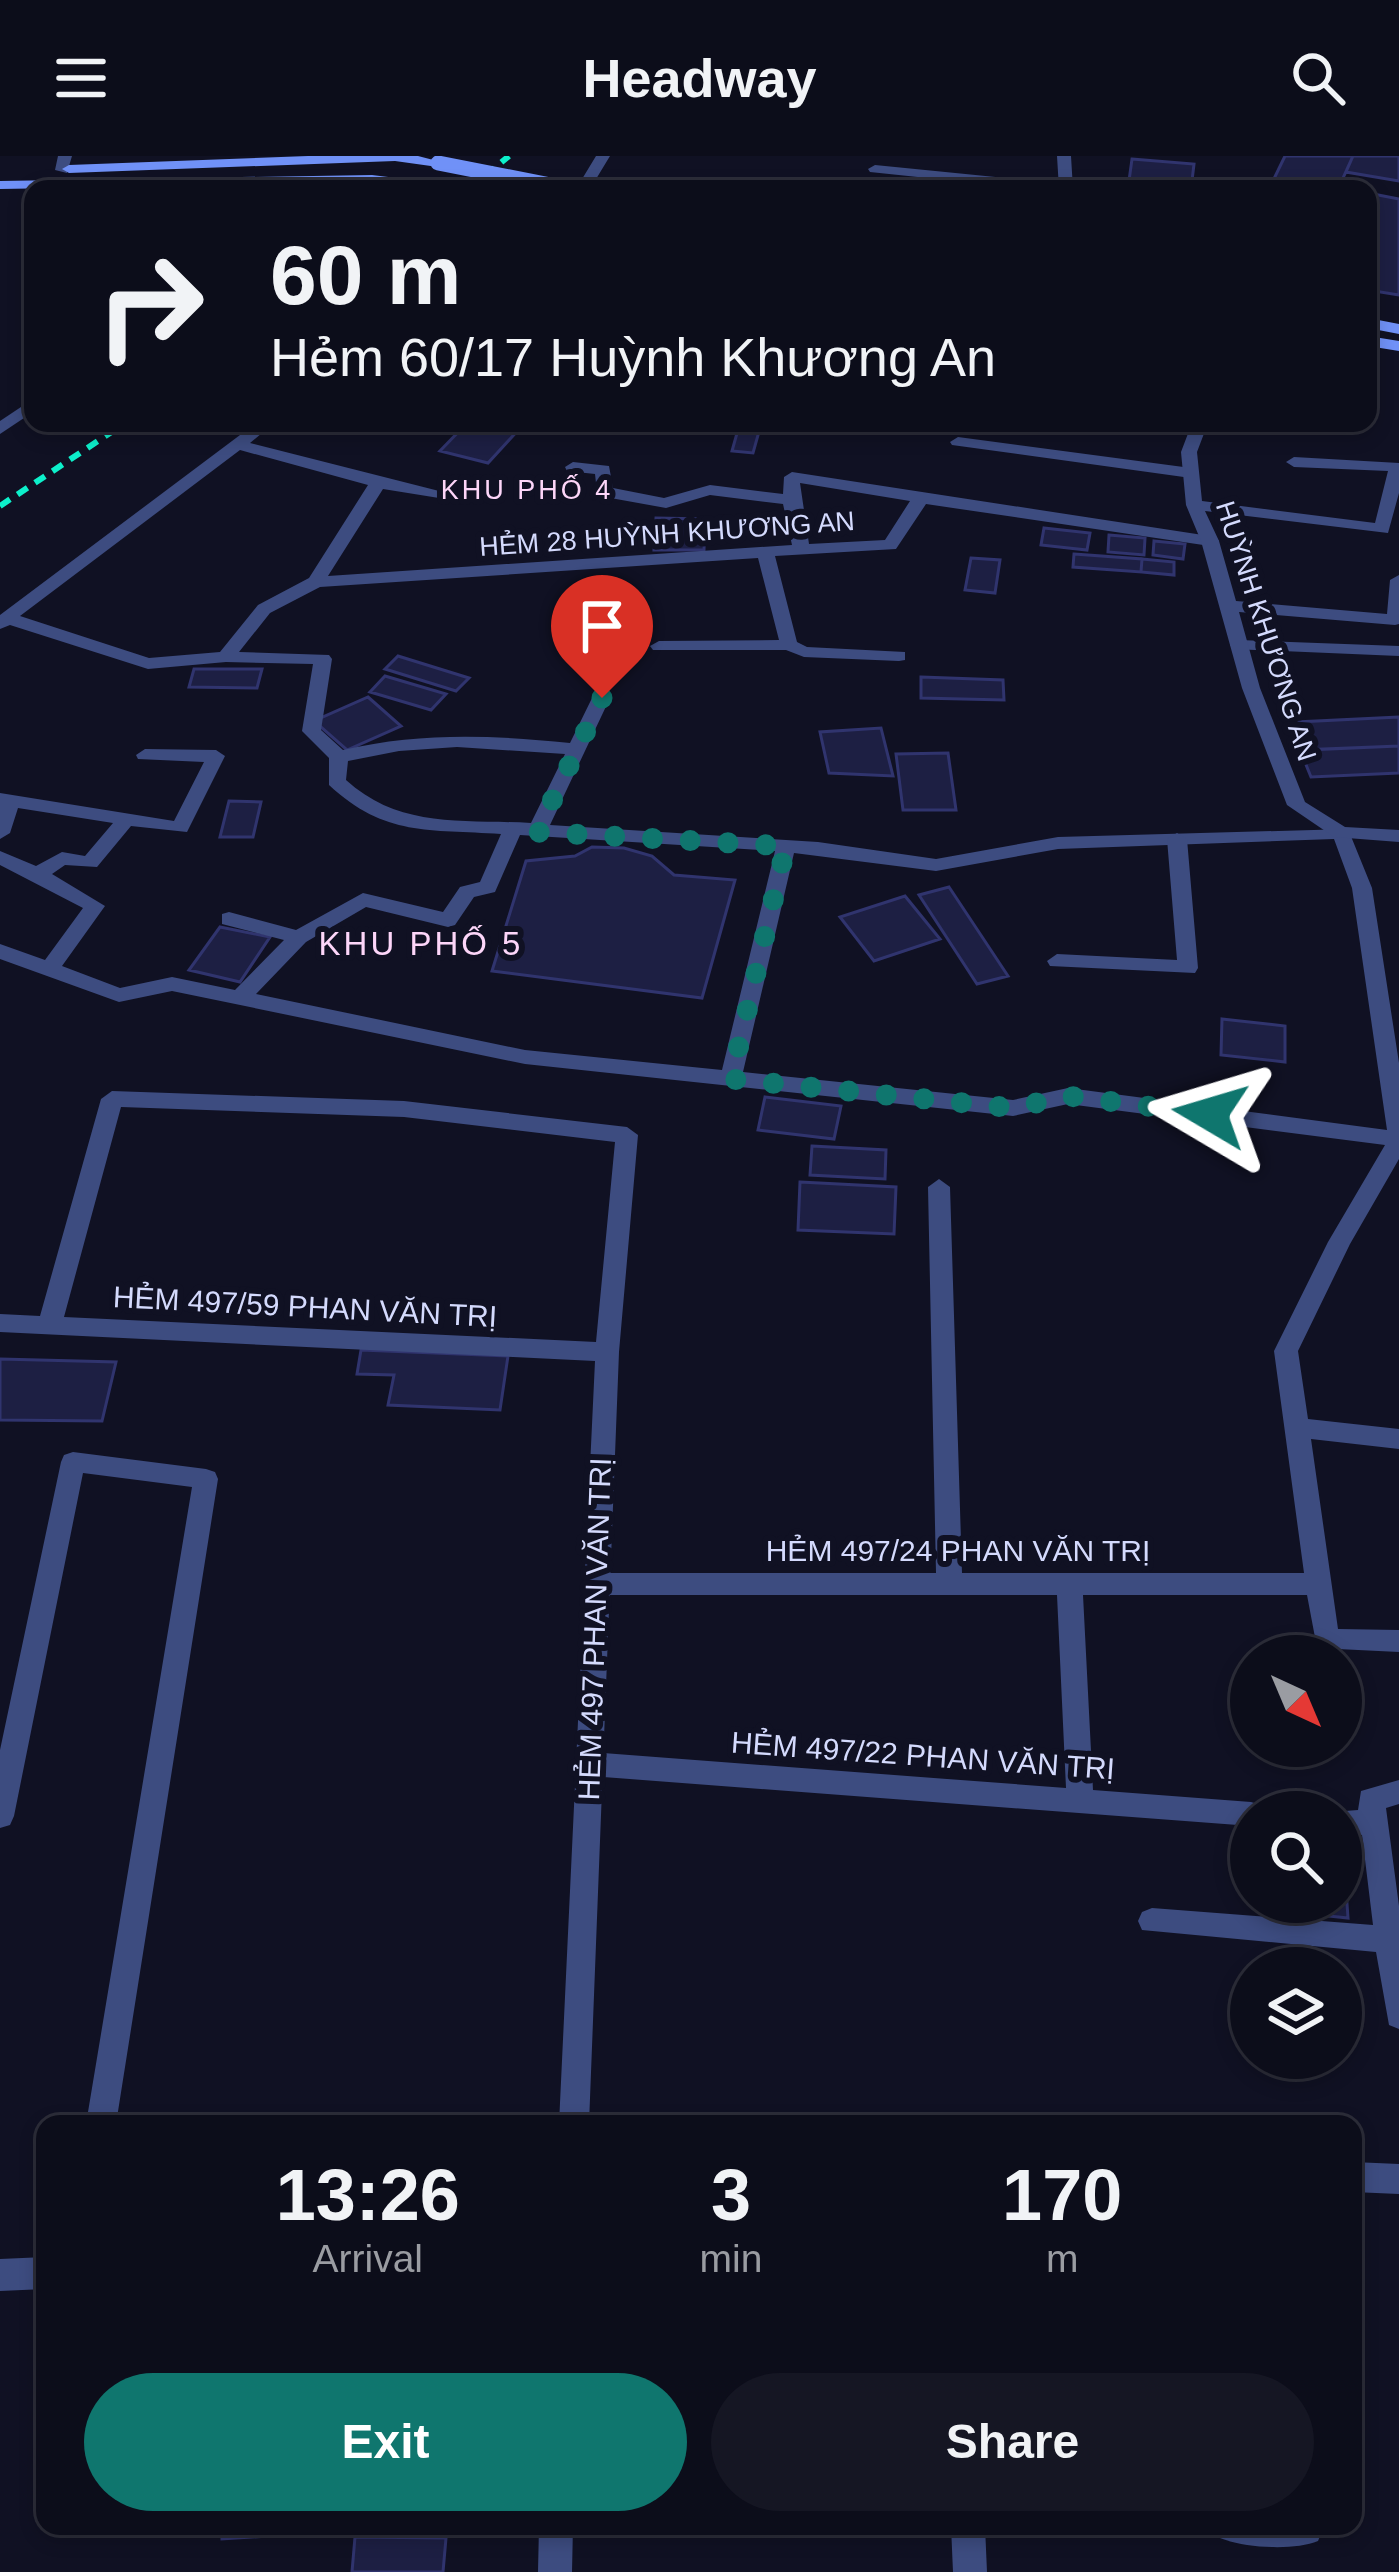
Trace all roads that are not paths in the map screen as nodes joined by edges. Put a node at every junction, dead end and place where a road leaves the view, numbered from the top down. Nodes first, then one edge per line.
1 (351, 157) edge
2 (193, 160) edge
3 (63, 163) edge
4 (0, 169) edge
5 (875, 169) dead end
6 (525, 180) edge
7 (980, 180) edge
8 (24, 411) edge
9 (0, 429) edge
10 (254, 432) edge
11 (1197, 432) edge
12 (958, 442) dead end
13 (236, 445) junction
14 (1294, 462) dead end
15 (573, 467) dead end
16 (1191, 473) junction
17 (378, 482) junction
18 (439, 493) dead end
19 (921, 497) junction
20 (791, 500) junction
21 (1194, 505) junction
22 (1210, 541) junction
23 (801, 549) junction
24 (765, 550) junction
25 (1399, 580) edge
26 (316, 582) junction
27 (1228, 606) junction
28 (5, 622) edge
29 (789, 645) junction
30 (1239, 645) junction
31 (659, 646) dead end
32 (1399, 651) edge
33 (899, 656) dead end
34 (226, 657) junction
35 (602, 698) dead end
36 (577, 749) junction
37 (145, 755) dead end
38 (339, 757) junction
39 (5, 800) edge
40 (126, 820) junction
41 (512, 830) junction
42 (537, 832) junction
43 (0, 833) edge
44 (1341, 833) junction
45 (1399, 836) edge
46 (1178, 839) junction
47 (786, 846) junction
48 (0, 857) edge
49 (37, 875) junction
50 (229, 919) dead end
51 (299, 937) junction
52 (0, 951) edge
53 (1057, 961) dead end
54 (50, 969) junction
55 (241, 997) junction
56 (731, 1079) junction
57 (1399, 1138) edge
58 (939, 1187) dead end
59 (0, 1323) edge
60 (50, 1324) junction
61 (607, 1352) junction
62 (1296, 1428) junction
63 (1399, 1439) edge
64 (597, 1584) junction
65 (949, 1584) junction
66 (1318, 1584) junction
67 (1070, 1585) junction
68 (1399, 1641) edge
69 (590, 1764) junction
70 (1399, 1792) edge
71 (1080, 1802) junction
72 (1230, 1813) edge
73 (0, 1816) edge
74 (1362, 1823) edge
75 (1374, 1824) junction
76 (1152, 1921) dead end
77 (1389, 1940) junction
78 (1399, 2015) edge
79 (102, 2115) edge
80 (574, 2115) edge
81 (1362, 2177) edge
82 (1399, 2179) edge
83 (36, 2273) edge
84 (0, 2275) edge
85 (556, 2535) edge
86 (968, 2535) edge
87 (554, 2572) edge
88 (970, 2572) edge

1 - 2 main road
1 - 6 main road, bridge
2 - 3 main road
3 - 4 main road
5 - 7 street
8 - 9 street
10 - 13 street
11 - 16 street, HUỲNH KHƯƠNG AN
12 - 16 street
13 - 17 street
13 - 28 street
14 - 21 street
15 - 20 street
16 - 21 street, HUỲNH KHƯƠNG AN
17 - 18 street
17 - 26 street
19 - 20 street
19 - 22 street
19 - 23 street, HẺM 28 HUỲNH KHƯƠNG AN
20 - 23 street
21 - 22 street, HUỲNH KHƯƠNG AN
22 - 27 street, HUỲNH KHƯƠNG AN
23 - 24 street, HẺM 28 HUỲNH KHƯƠNG AN
24 - 26 street, HẺM 28 HUỲNH KHƯƠNG AN
24 - 29 street
25 - 27 street
26 - 34 street
27 - 30 street, HUỲNH KHƯƠNG AN
28 - 34 street
29 - 31 street
29 - 33 street
30 - 32 street
30 - 44 street, HUỲNH KHƯƠNG AN
34 - 38 street
35 - 36 street
36 - 38 street
36 - 42 street
37 - 40 street
38 - 41 street
39 - 40 street
39 - 43 street
40 - 49 street
41 - 42 street
41 - 51 street
42 - 47 street
44 - 45 street
44 - 46 street
44 - 57 street
46 - 47 street
46 - 53 street
47 - 56 street
48 - 49 street
49 - 54 street
50 - 51 street
51 - 55 street
52 - 54 street
54 - 55 street
55 - 56 street
56 - 57 street
57 - 62 street
58 - 65 street
59 - 60 street, HẺM 497/59 PHAN VĂN TRỊ
60 - 61 street, HẺM 497/59 PHAN VĂN TRỊ
60 - 61 street, HẺM 497 PHAN VĂN TRỊ
61 - 64 street, HẺM 497 PHAN VĂN TRỊ
62 - 63 street
62 - 66 street
64 - 65 street, HẺM 497/24 PHAN VĂN TRỊ
64 - 69 street, HẺM 497 PHAN VĂN TRỊ
65 - 67 street, HẺM 497/24 PHAN VĂN TRỊ
66 - 67 street, HẺM 497/24 PHAN VĂN TRỊ
66 - 68 street
67 - 71 street
69 - 71 street, HẺM 497/22 PHAN VĂN TRỊ
69 - 80 street, HẺM 497 PHAN VĂN TRỊ
70 - 75 street
71 - 72 street, HẺM 497/22 PHAN VĂN TRỊ
73 - 79 street
74 - 75 street
75 - 77 street
76 - 77 street
77 - 78 street
81 - 82 street
83 - 84 street
85 - 87 street
86 - 88 street

